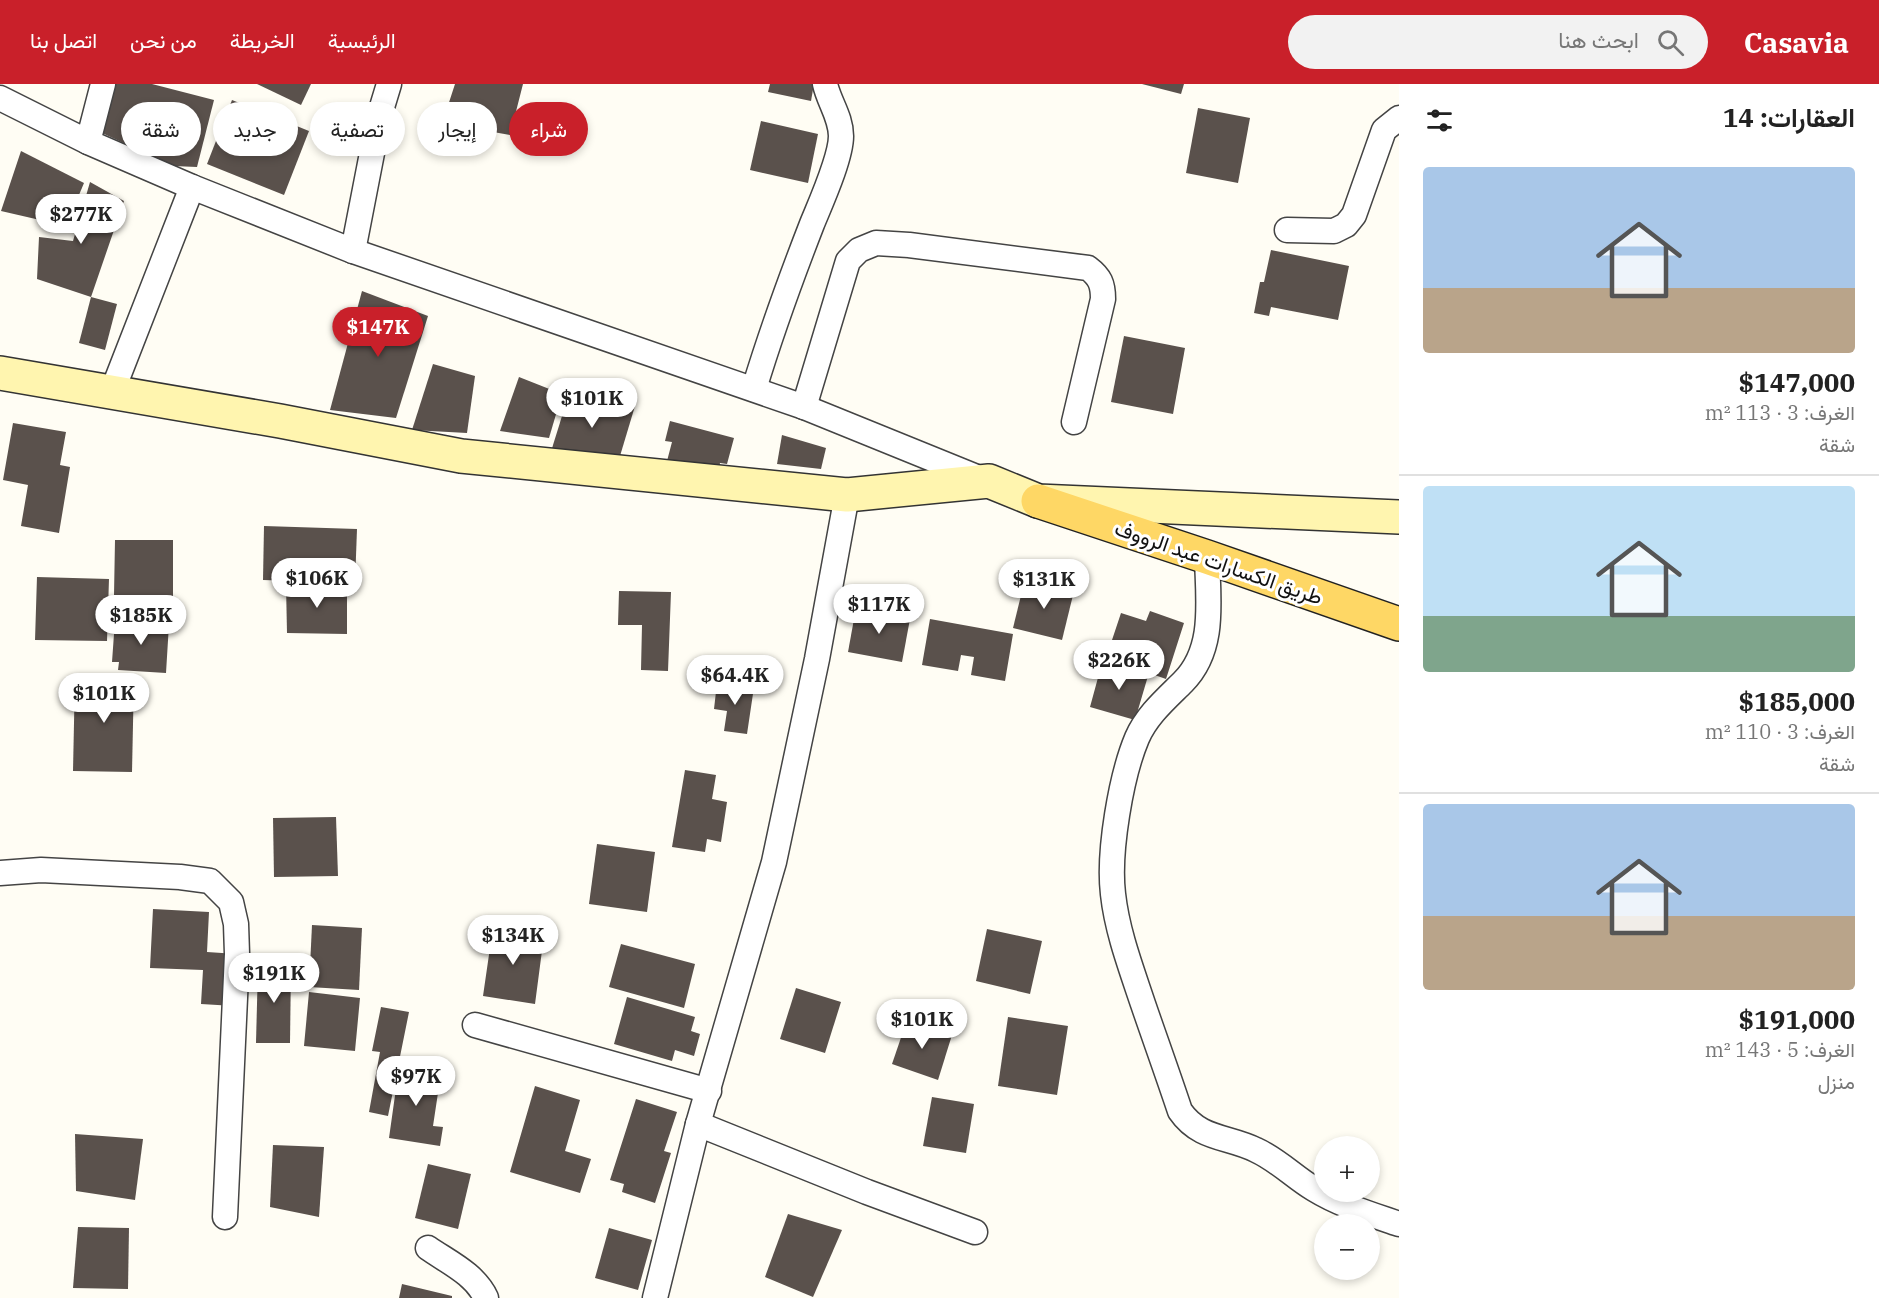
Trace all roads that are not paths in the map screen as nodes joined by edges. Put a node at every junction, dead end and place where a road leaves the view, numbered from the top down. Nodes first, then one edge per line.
1 (103, 84) edge
2 (389, 84) edge
3 (825, 84) edge
4 (0, 98) edge
5 (1399, 118) edge
6 (88, 142) junction
7 (192, 187) junction
8 (1287, 230) dead end
9 (353, 251) junction
10 (0, 373) edge
11 (754, 389) junction
12 (112, 392) junction
13 (804, 407) junction
14 (1074, 422) dead end
15 (989, 482) junction
16 (847, 495) junction
17 (1038, 501) junction
18 (1399, 517) edge
19 (1208, 557) junction
20 (1399, 624) edge
21 (0, 873) edge
22 (475, 1025) dead end
23 (709, 1091) junction
24 (698, 1124) junction
25 (225, 1217) dead end
26 (1399, 1224) edge
27 (975, 1232) dead end
28 (428, 1248) dead end
29 (486, 1298) edge
30 (655, 1298) edge

1 - 6 street
2 - 9 street
3 - 11 street
4 - 6 street
5 - 8 street
6 - 7 street
7 - 9 street
7 - 12 street
9 - 11 street
10 - 12 main road
11 - 13 street
12 - 16 main road
13 - 14 street
13 - 15 street
15 - 16 main road
15 - 17 main road
16 - 23 street
17 - 18 main road
17 - 19 main road, طريق الكسارات عبد الرووف
19 - 20 main road, طريق الكسارات عبد الرووف
19 - 26 street
21 - 25 street
22 - 23 street
23 - 24 street
24 - 27 street
24 - 30 street
28 - 29 street

